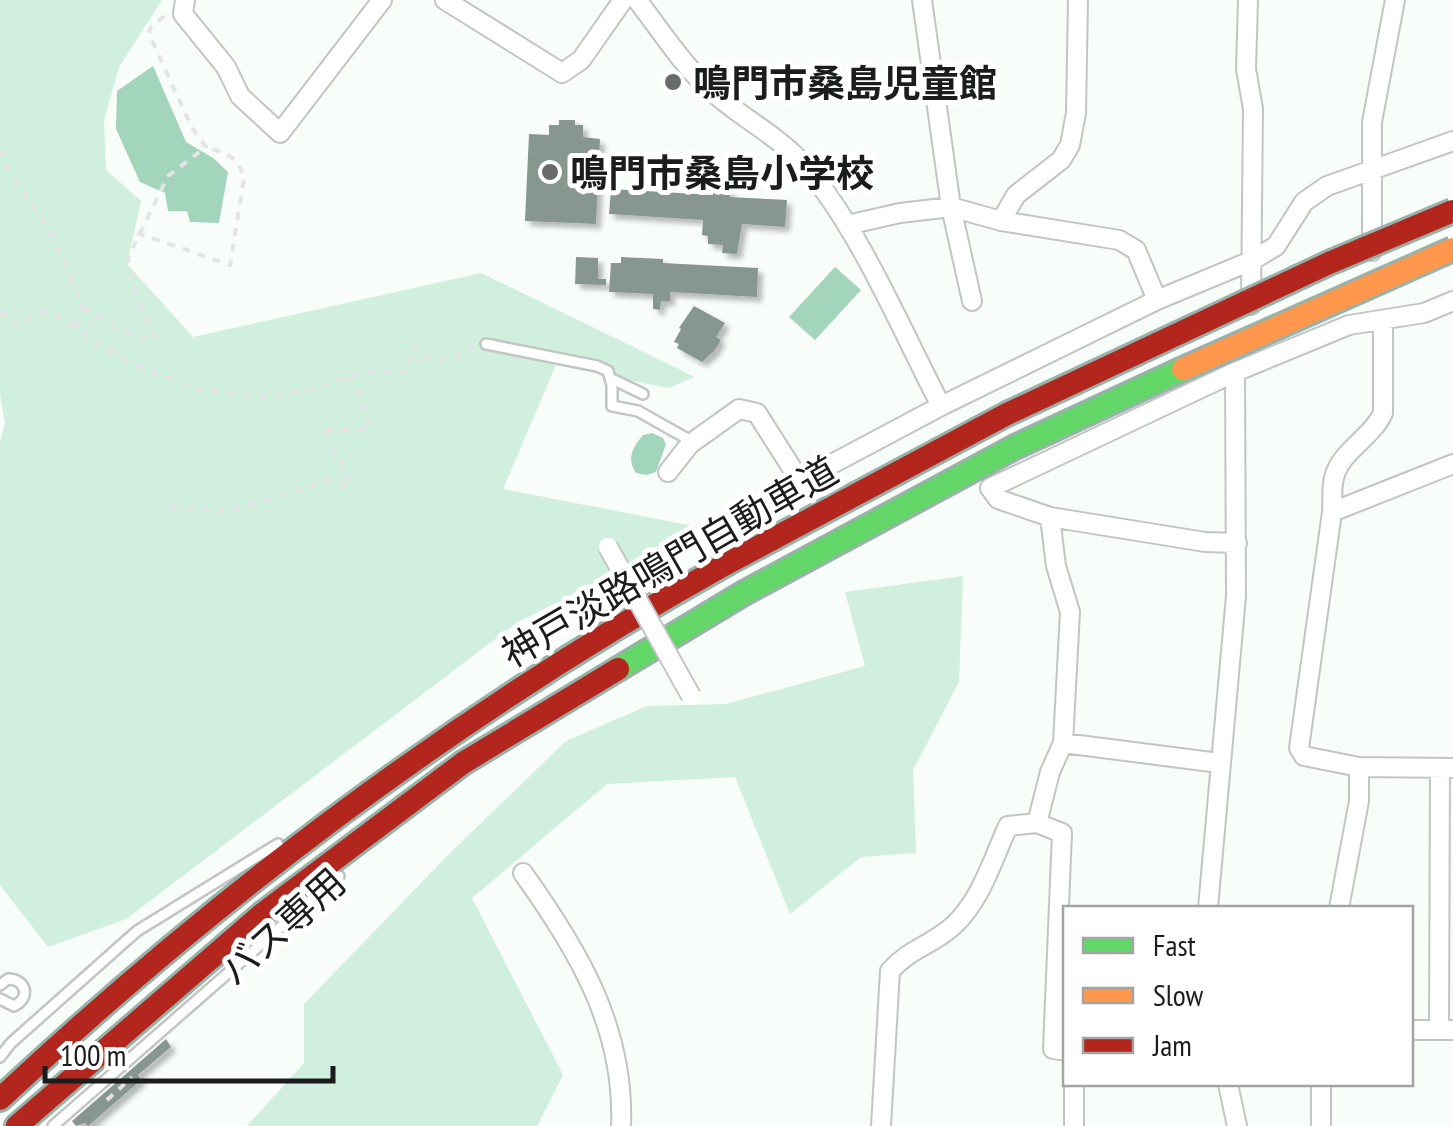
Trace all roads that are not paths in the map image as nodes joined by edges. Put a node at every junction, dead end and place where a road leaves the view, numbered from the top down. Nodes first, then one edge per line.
1 (382, 0) edge
2 (445, 0) edge
3 (623, 0) edge
4 (638, 0) edge
5 (922, 0) edge
6 (1078, 0) edge
7 (1248, 0) edge
8 (1395, 0) edge
9 (184, 1) edge
10 (1453, 141) edge
11 (1372, 171) junction
12 (951, 208) junction
13 (1453, 212) edge
14 (1002, 221) junction
15 (847, 225) junction
16 (1453, 249) edge
17 (1250, 261) junction
18 (1158, 300) junction
19 (972, 301) dead end
20 (1453, 301) edge
21 (1378, 321) junction
22 (486, 344) road end
23 (1244, 369) junction
24 (610, 378) junction
25 (642, 394) dead end
26 (941, 406) junction
27 (693, 442) junction
28 (1453, 464) edge
29 (668, 472) dead end
30 (1332, 512) junction
31 (1050, 517) junction
32 (1237, 544) junction
33 (608, 547) dead end
34 (691, 696) dead end
35 (1063, 743) junction
36 (463, 763) junction
37 (1218, 763) junction
38 (402, 766) junction
39 (1360, 768) junction
40 (1446, 768) edge
41 (1037, 824) junction
42 (302, 828) dead end
43 (286, 838) dead end
44 (375, 843) dead end
45 (345, 870) dead end
46 (523, 872) dead end
47 (1208, 906) edge
48 (1339, 906) edge
49 (1, 982) edge
50 (0, 999) edge
51 (1413, 1030) edge
52 (1446, 1030) edge
53 (1063, 1050) edge
54 (0, 1058) edge
55 (1074, 1086) edge
56 (1228, 1086) edge
57 (1321, 1086) edge
58 (0, 1099) edge
59 (17, 1126) edge
60 (53, 1126) edge
61 (621, 1126) edge
62 (882, 1126) edge
63 (1074, 1126) edge
64 (1237, 1126) edge
65 (1321, 1126) edge

1 - 9 street
2 - 3 street
4 - 15 street
5 - 12 street
6 - 14 street
7 - 17 street
8 - 11 street
10 - 11 street
11 - 17 street
11 - 21 street
12 - 14 street
12 - 15 street
12 - 19 street
13 - 38 highway, 神戸淡路鳴門自動車道, bridge
14 - 18 street
15 - 26 street
16 - 36 highway, 神戸淡路鳴門自動車道, bridge
17 - 18 street
17 - 23 street
18 - 26 street
20 - 21 street
21 - 23 street
21 - 30 street
22 - 24 lane
23 - 31 street
23 - 32 street
24 - 25 lane
24 - 27 lane
26 - 27 street
27 - 29 street
28 - 30 street
30 - 39 street
31 - 32 street
31 - 35 street
32 - 37 street
33 - 34 street, bridge
35 - 37 street
35 - 41 street
36 - 44 lane, バス専用
36 - 59 highway, 神戸淡路鳴門自動車道
37 - 47 street
38 - 42 lane, バス専用
38 - 58 highway, 神戸淡路鳴門自動車道
39 - 40 street
39 - 48 street
40 - 52 street
41 - 53 street
41 - 62 street
43 - 54 lane, バス専用
45 - 60 lane, バス専用
46 - 61 street
49 - 50 lane
51 - 52 street
55 - 63 street
56 - 64 street
57 - 65 street

